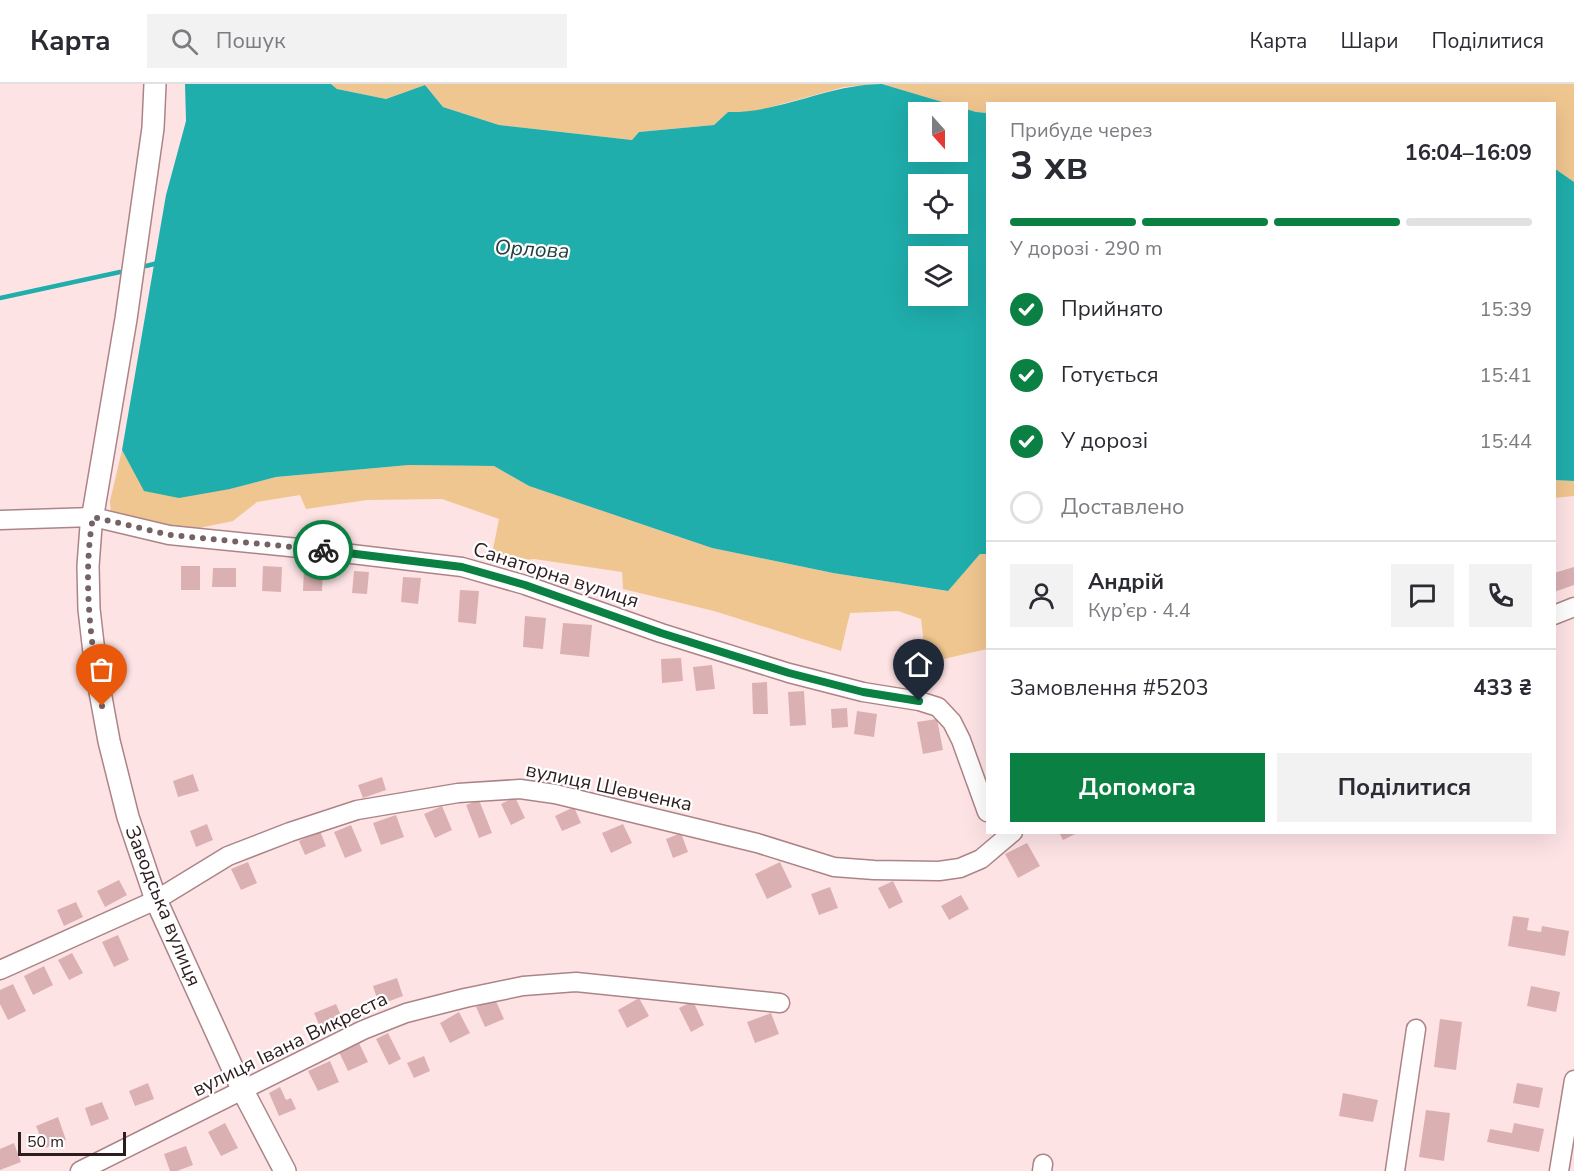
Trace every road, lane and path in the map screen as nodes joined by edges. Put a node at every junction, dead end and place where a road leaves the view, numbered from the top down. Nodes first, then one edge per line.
1 (155, 84) edge
2 (93, 517) junction
3 (0, 520) edge
4 (1574, 607) edge
5 (1556, 614) edge
6 (986, 809) edge
7 (1002, 836) edge
8 (156, 900) junction
9 (0, 970) edge
10 (780, 1003) dead end
11 (1416, 1029) dead end
12 (1574, 1080) edge
13 (243, 1091) junction
14 (80, 1171) edge
15 (285, 1171) edge
16 (1395, 1171) edge
17 (1559, 1171) edge

1 - 2 street, Заводська вулиця
2 - 3 street, Санаторна вулиця
2 - 6 street, Санаторна вулиця
2 - 8 street, Заводська вулиця
4 - 5 street
7 - 8 street, вулиця Шевченка
8 - 9 street, вулиця Шевченка
8 - 13 street, Заводська вулиця
10 - 13 street, вулиця Івана Викреста
11 - 16 street
12 - 17 street
13 - 14 street, вулиця Івана Викреста
13 - 15 street, Заводська вулиця

